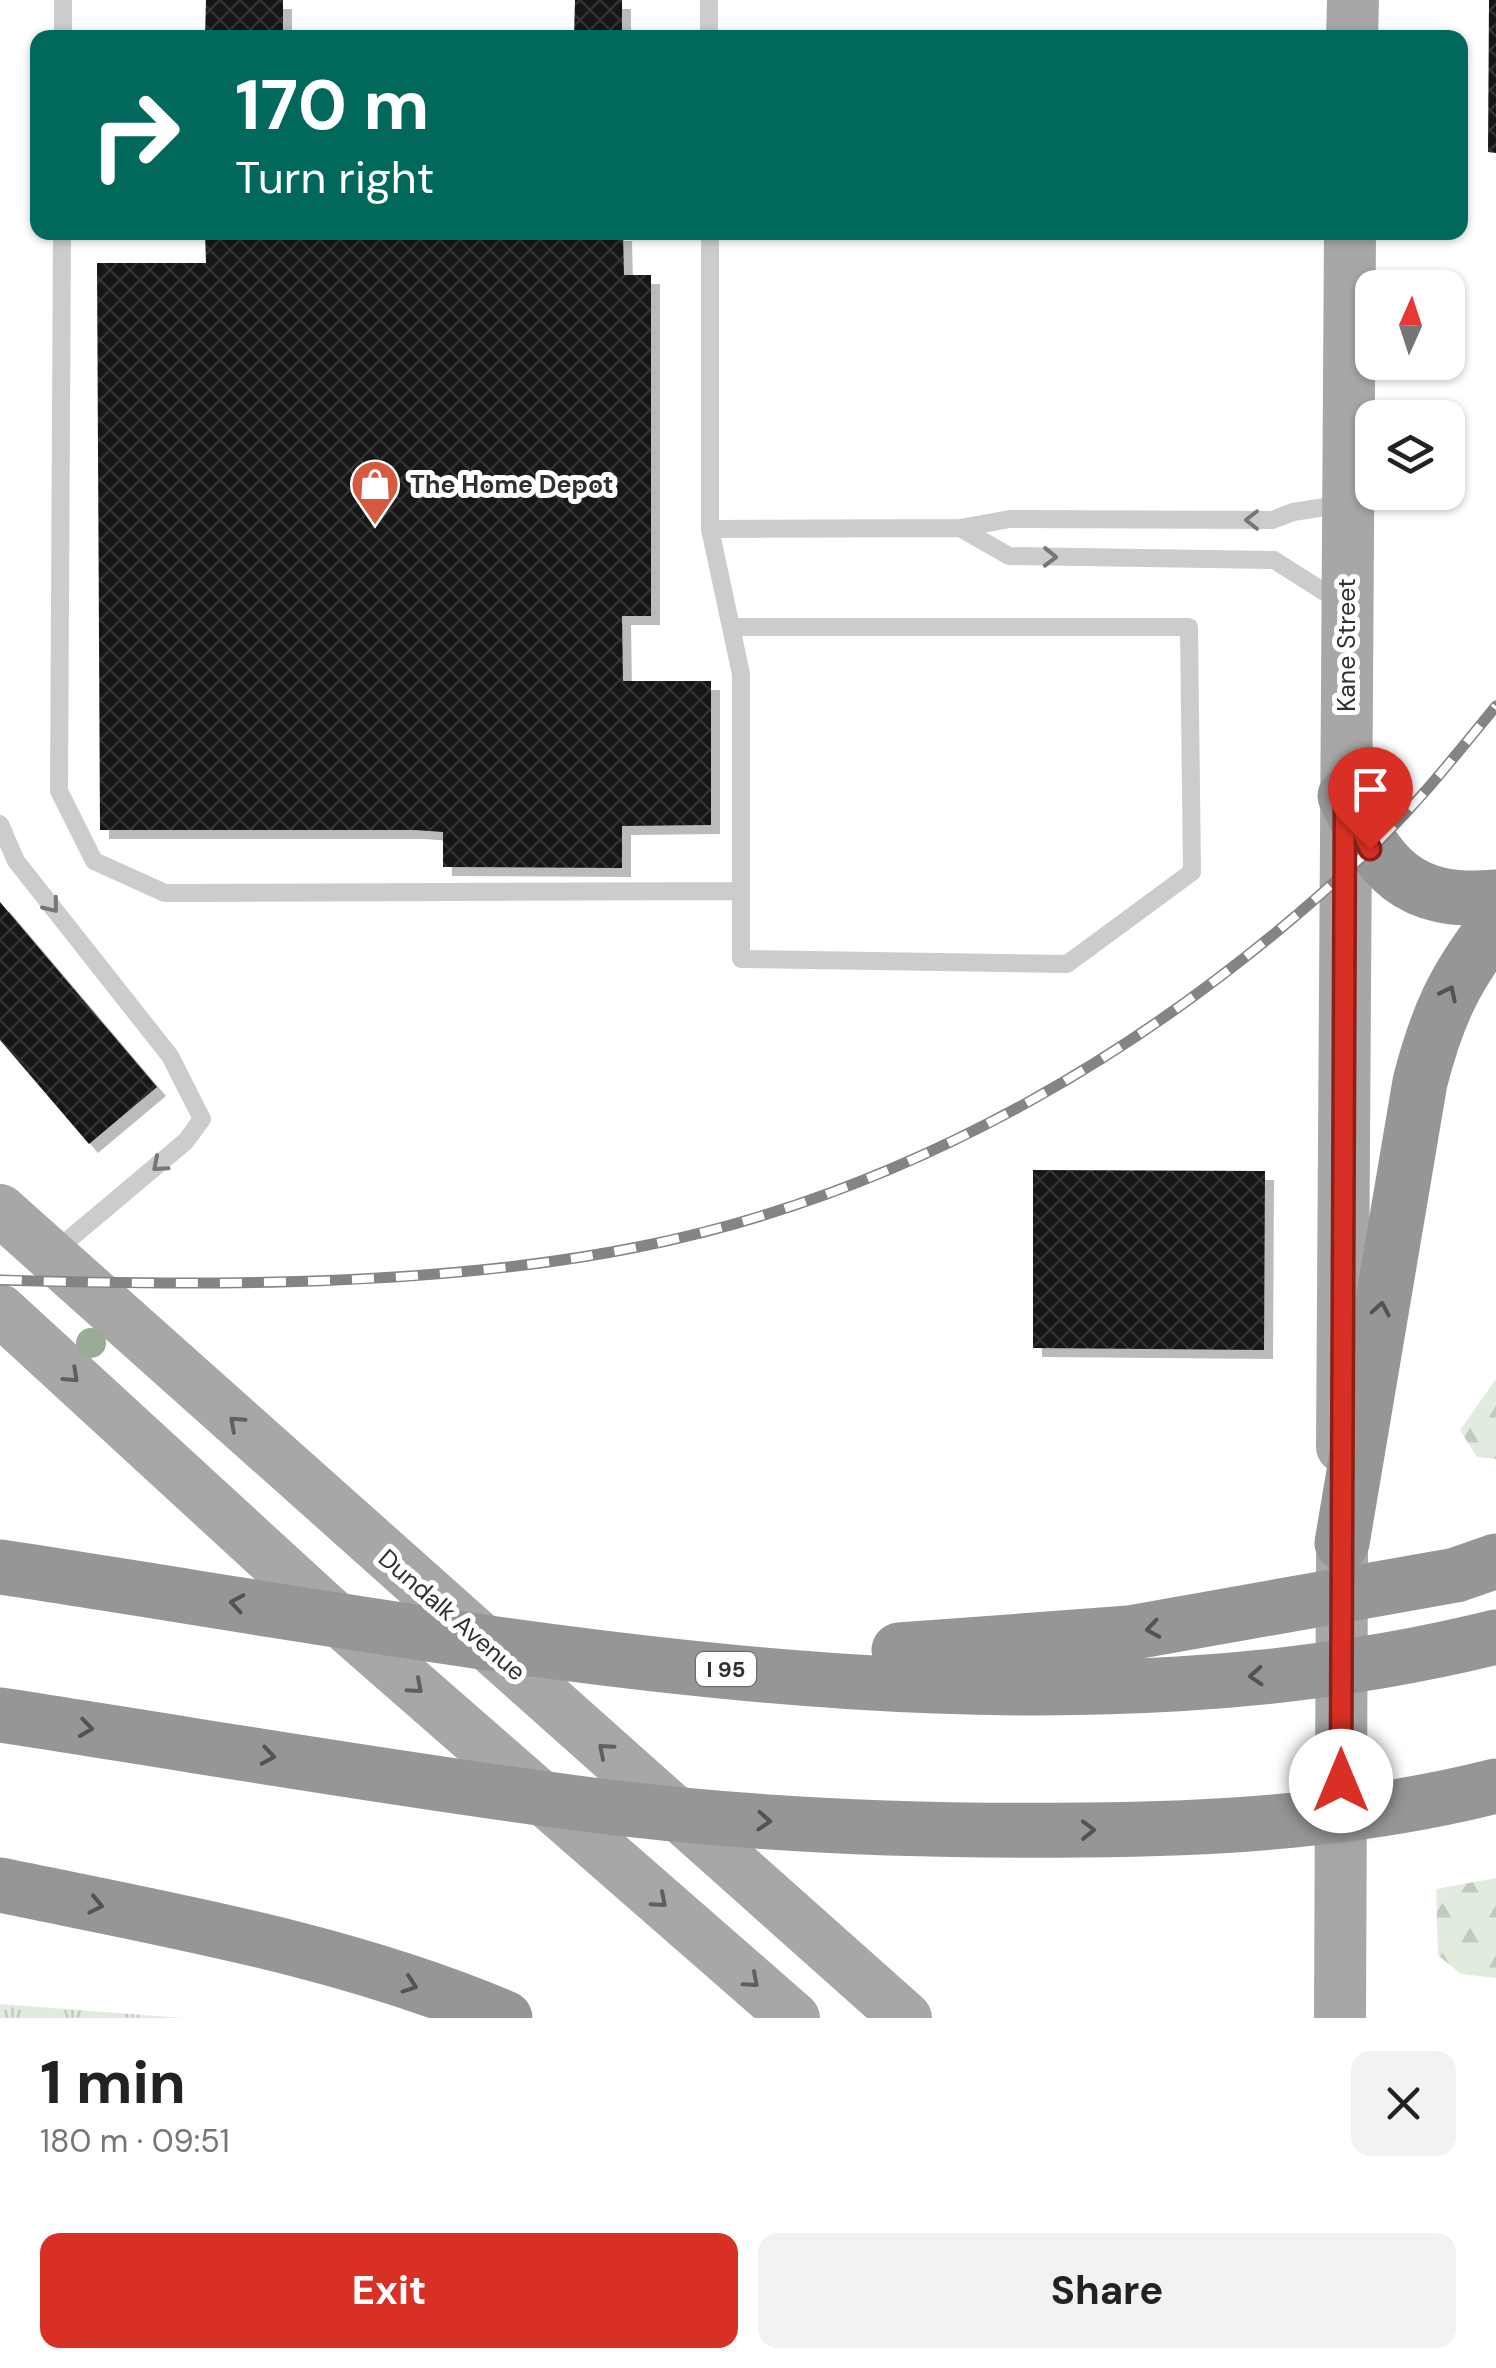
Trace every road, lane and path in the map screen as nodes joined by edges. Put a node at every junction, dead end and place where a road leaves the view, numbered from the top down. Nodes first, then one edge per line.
1 (63, 0) edge
2 (709, 0) edge
3 (1353, 0) edge
4 (63, 30) edge
5 (709, 30) edge
6 (1352, 30) edge
7 (62, 240) edge
8 (710, 240) edge
9 (1350, 240) edge
10 (1347, 504) junction
11 (960, 528) junction
12 (710, 529) junction
13 (1346, 605) junction
14 (732, 627) junction
15 (1345, 796) junction
16 (0, 824) edge
17 (741, 891) junction
18 (1496, 896) edge
19 (1496, 926) edge
20 (0, 1210) edge
21 (50, 1255) junction
22 (0, 1310) edge
23 (1342, 1544) junction
24 (0, 1566) edge
25 (1476, 1568) edge
26 (1476, 1642) edge
27 (576, 1654) junction
28 (0, 1715) edge
29 (1477, 1791) edge
30 (0, 1886) edge
31 (505, 2018) edge
32 (794, 2018) edge
33 (906, 2018) edge
34 (1340, 2018) edge

1 - 4 lane
2 - 5 lane
3 - 6 main road
7 - 17 lane
8 - 12 lane
9 - 10 main road, Kane Street
10 -> 11 lane
10 - 13 main road, Kane Street
11 - 12 lane
11 -> 13 lane
12 - 14 lane
13 - 15 main road, Kane Street
14 - 17 lane
14 - 17 lane
15 - 18 highway
15 - 23 main road, Kane Street
16 -> 21 lane
23 -> 19 highway
20 - 21 main road, Dundalk Avenue
33 -> 21 main road, Dundalk Avenue
22 -> 32 main road
23 - 34 main road, Kane Street
27 -> 24 highway, I 95
25 -> 27 highway
26 -> 27 highway, I 95
28 -> 29 highway
30 -> 31 highway

